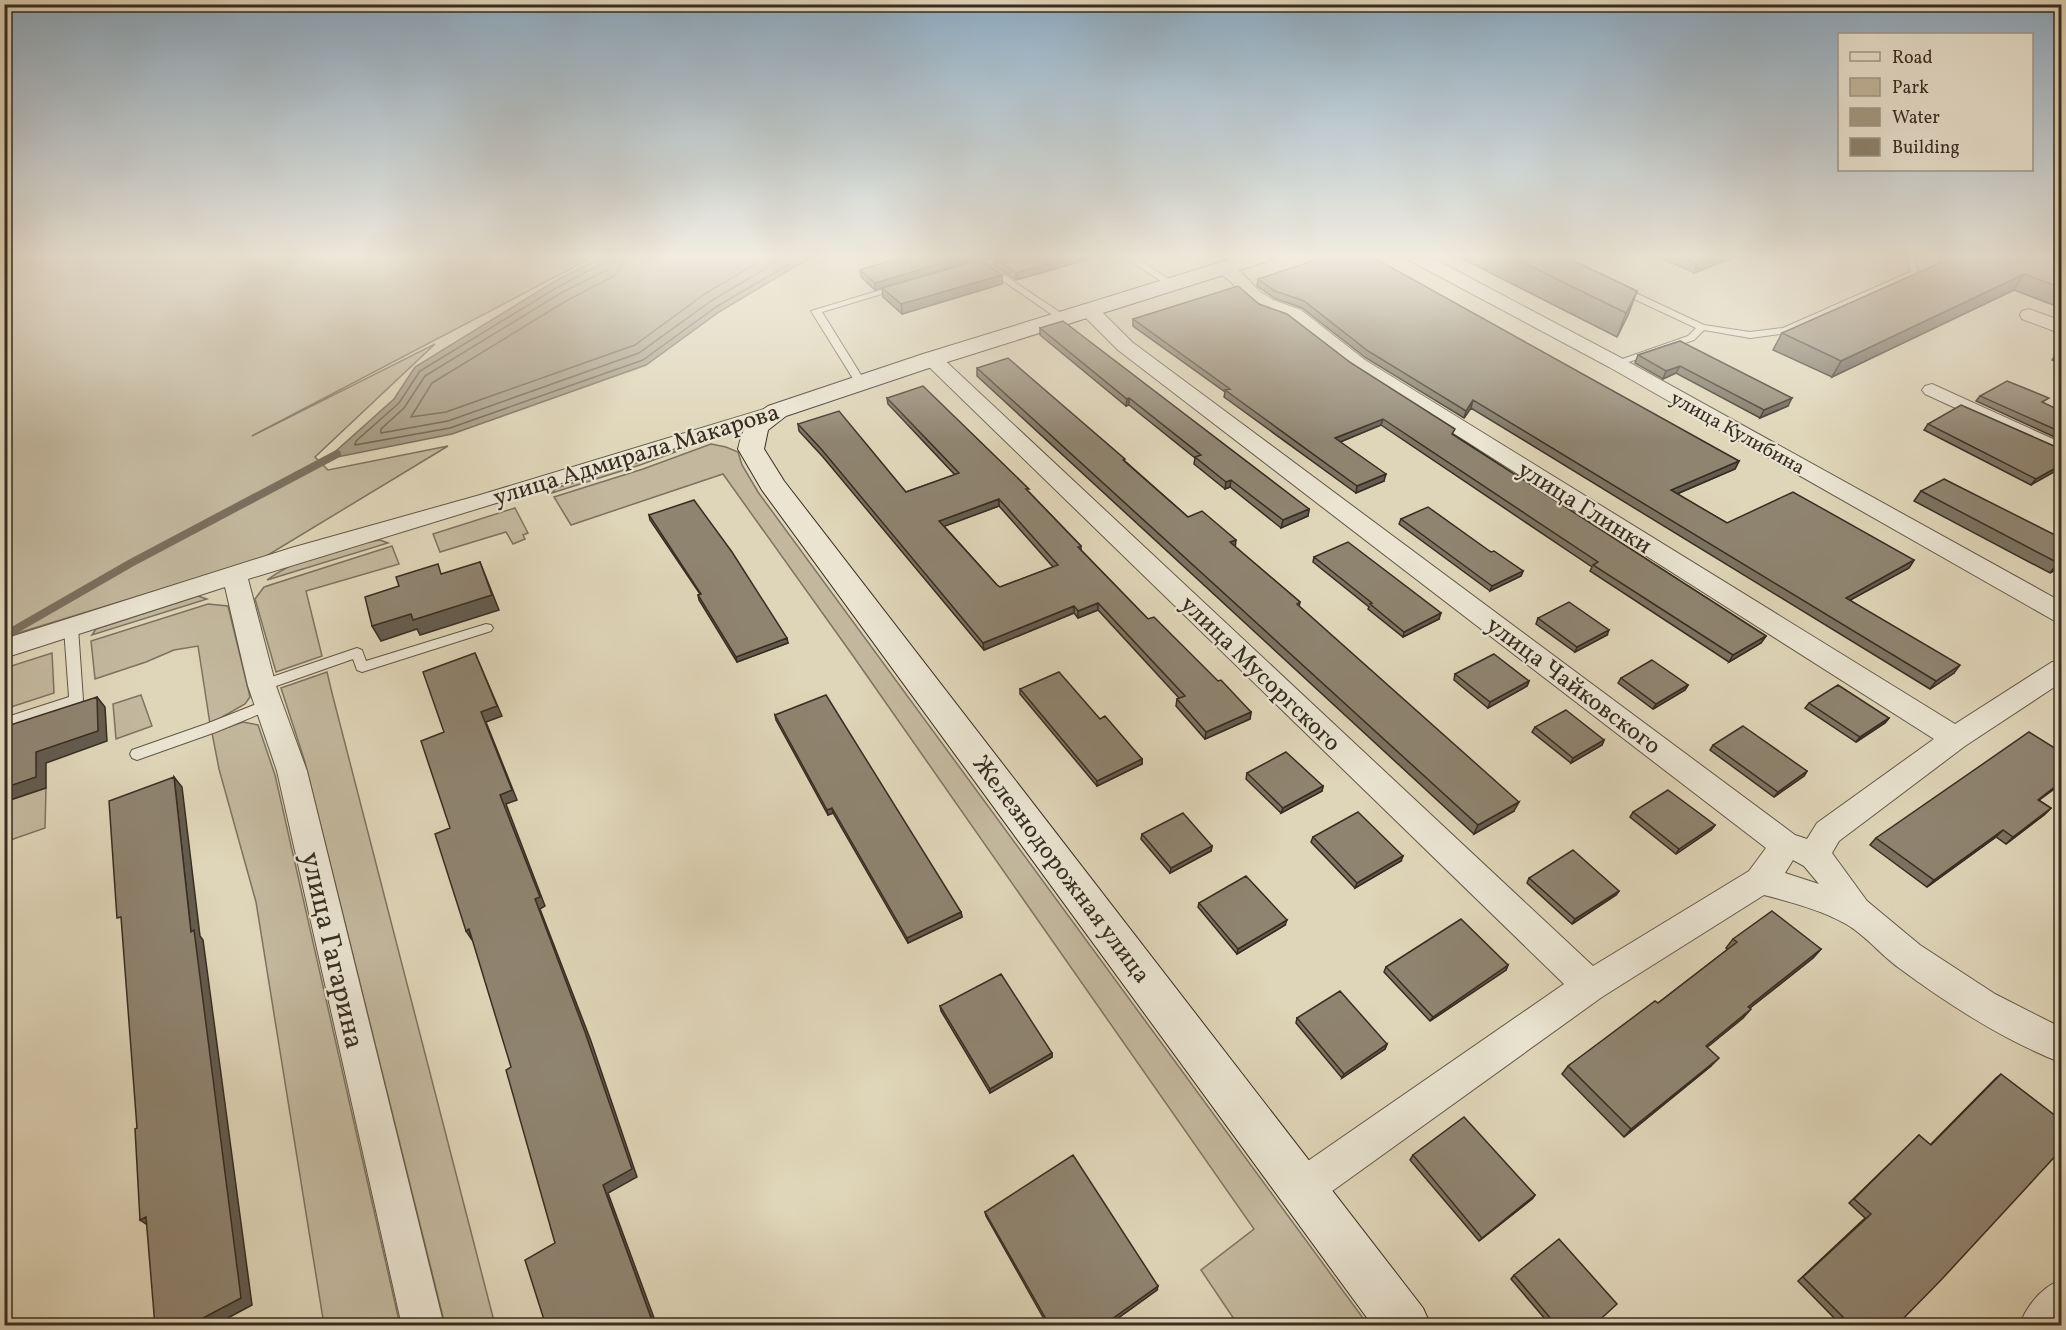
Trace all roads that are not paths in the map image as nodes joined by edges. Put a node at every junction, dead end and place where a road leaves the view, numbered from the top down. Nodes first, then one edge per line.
1 (820, 317) edge
2 (1061, 317) edge
3 (1070, 317) edge
4 (1099, 317) edge
5 (1298, 317) edge
6 (1530, 317) edge
7 (1680, 317) edge
8 (1816, 317) edge
9 (2034, 317) edge
10 (1064, 319) junction
11 (1702, 327) junction
12 (2061, 328) edge
13 (932, 359) junction
14 (1616, 363) junction
15 (861, 383) junction
16 (1932, 390) dead end
17 (777, 411) junction
18 (2061, 451) edge
19 (235, 576) junction
20 (2061, 614) edge
21 (71, 628) junction
22 (486, 628) dead end
23 (4, 649) edge
24 (2061, 669) edge
25 (265, 695) junction
26 (4, 723) edge
27 (1954, 738) junction
28 (136, 754) dead end
29 (1799, 850) junction
30 (1760, 881) junction
31 (1859, 915) junction
32 (1590, 986) junction
33 (2056, 1046) edge
34 (1303, 1188) junction
35 (2061, 1300) edge
36 (423, 1326) edge
37 (1406, 1326) edge
38 (2040, 1326) edge

1 - 15 lane
2 - 10 lane
3 - 10 street, улица Адмирала Макарова
4 - 29 street, улица Чайковского
5 - 27 street, улица Глинки
6 - 14 street, улица Кулибина
7 - 11 lane
8 - 11 lane
9 - 12 street
10 - 13 street, улица Адмирала Макарова
11 - 14 lane
13 - 15 street, улица Адмирала Макарова
13 - 32 street, улица Мусоргского
14 - 20 street, улица Кулибина
15 - 17 street, улица Адмирала Макарова
16 - 18 street
17 - 19 street, улица Адмирала Макарова
17 - 34 street, Железнодорожная улица
19 - 21 street, улица Адмирала Макарова
19 - 25 street, улица Гагарина
21 - 23 street, улица Адмирала Макарова
21 - 26 lane
22 - 25 lane
24 - 27 street
25 - 28 lane
25 - 36 street, улица Гагарина
27 - 29 street
29 - 30 street
29 - 31 street, улица Чайковского
30 - 31 street
30 - 32 street
31 - 33 street, улица Чайковского
32 - 34 street
34 - 37 street, Железнодорожная улица
35 - 38 street

